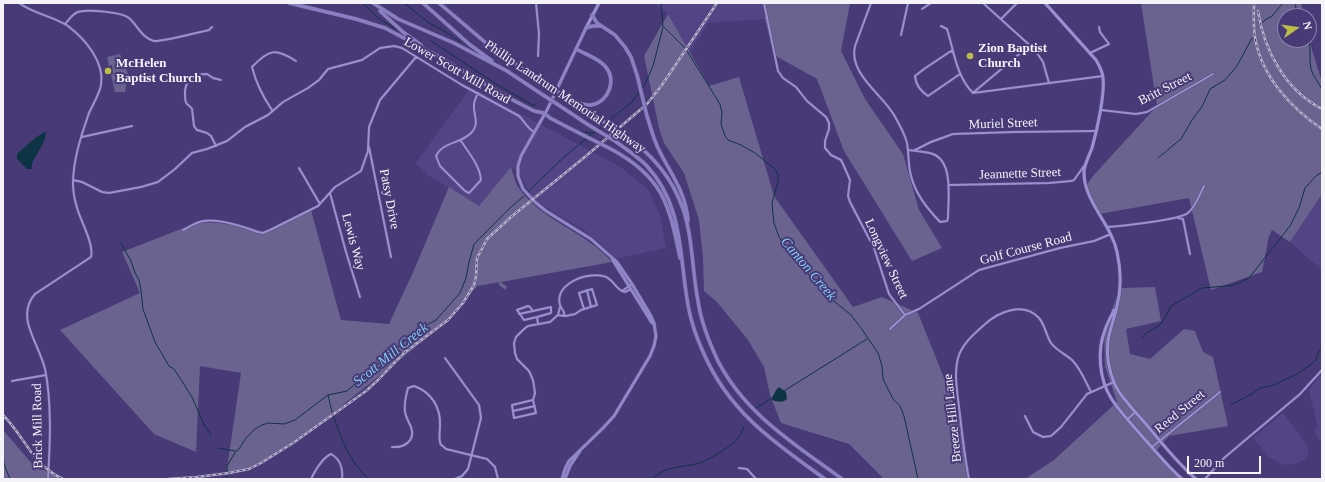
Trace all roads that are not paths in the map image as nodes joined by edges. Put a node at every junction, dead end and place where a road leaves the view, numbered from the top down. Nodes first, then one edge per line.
1 (19, 3) edge
2 (289, 3) edge
3 (373, 3) edge
4 (423, 3) edge
5 (439, 3) edge
6 (536, 3) edge
7 (599, 3) edge
8 (764, 3) edge
9 (871, 3) edge
10 (908, 3) edge
11 (932, 3) edge
12 (983, 3) edge
13 (1017, 3) edge
14 (1045, 3) edge
15 (922, 9) dead end
16 (592, 15) junction
17 (1001, 20) junction
18 (65, 24) junction
19 (600, 26) junction
20 (940, 26) dead end
21 (212, 27) dead end
22 (1099, 27) dead end
23 (586, 28) junction
24 (901, 35) dead end
25 (1030, 45) junction
26 (576, 49) junction
27 (954, 53) junction
28 (1090, 53) junction
29 (434, 54) junction
30 (538, 56) dead end
31 (416, 57) junction
32 (296, 61) dead end
33 (509, 72) junction
34 (960, 74) junction
35 (1212, 74) dead end
36 (1103, 76) junction
37 (221, 80) dead end
38 (1049, 83) junction
39 (478, 93) junction
40 (973, 93) junction
41 (570, 100) junction
42 (1101, 110) junction
43 (272, 111) junction
44 (544, 113) junction
45 (550, 118) junction
46 (540, 121) junction
47 (132, 126) dead end
48 (1096, 130) junction
49 (534, 132) junction
50 (82, 137) junction
51 (461, 141) junction
52 (368, 144) junction
53 (216, 146) junction
54 (908, 150) junction
55 (914, 151) junction
56 (1085, 165) junction
57 (299, 168) dead end
58 (74, 180) junction
59 (949, 184) junction
60 (1204, 186) dead end
61 (330, 192) junction
62 (320, 204) junction
63 (1175, 217) junction
64 (1107, 227) junction
65 (183, 230) dead end
66 (1111, 234) junction
67 (689, 238) junction
68 (1190, 254) dead end
69 (391, 257) dead end
70 (685, 281) junction
71 (632, 286) junction
72 (587, 290) junction
73 (1119, 293) junction
74 (360, 297) dead end
75 (560, 307) junction
76 (591, 307) junction
77 (584, 309) junction
78 (533, 311) junction
79 (519, 314) junction
80 (558, 315) junction
81 (564, 315) junction
82 (905, 316) junction
83 (537, 317) junction
84 (538, 324) junction
85 (890, 329) dead end
86 (445, 358) dead end
87 (1322, 370) edge
88 (46, 375) junction
89 (12, 381) dead end
90 (1114, 382) junction
91 (1106, 386) junction
92 (1091, 392) junction
93 (1220, 392) dead end
94 (534, 400) junction
95 (535, 406) junction
96 (513, 411) junction
97 (1135, 412) junction
98 (1025, 416) dead end
99 (1128, 419) junction
100 (1160, 441) junction
101 (392, 447) dead end
102 (1152, 447) junction
103 (472, 455) junction
104 (739, 468) dead end
105 (48, 479) edge
106 (310, 479) edge
107 (342, 479) edge
108 (455, 479) edge
109 (459, 479) edge
110 (498, 479) edge
111 (563, 479) edge
112 (756, 479) edge
113 (825, 479) edge
114 (842, 479) edge
115 (969, 479) edge
116 (1182, 479) edge
117 (1196, 479) edge
118 (1205, 479) edge

1 - 18 street, Brick Mill Road
2 - 29 highway
3 - 29 highway
3 - 33 highway
4 - 33 highway, Phillip Landrum Memorial Highway
5 - 41 highway, Phillip Landrum Memorial Highway, bridge
6 - 30 street
7 - 16 main road
8 - 82 street, Longview Street
9 - 54 street
10 - 24 street
11 - 15 street
12 - 17 street
13 - 17 street
14 - 28 main road
16 - 19 highway
16 - 23 main road
17 - 25 street
18 - 21 street
18 - 50 street, Brick Mill Road
19 - 23 highway
19 - 67 highway, bridge
20 - 27 street
22 - 28 street
23 - 26 main road
25 - 38 street
25 - 40 street
26 - 41 highway
26 - 44 main road
27 - 34 street
27 - 34 street
28 - 36 main road
29 - 44 highway
31 - 39 street, Lower Scott Mill Road
31 - 43 street, Lower Scott Mill Road
31 - 52 street
32 - 43 street
33 - 70 highway, Phillip Landrum Memorial Highway, bridge
34 - 40 street
35 - 42 street, Britt Street
36 - 38 street
36 - 42 main road
37 - 53 street
38 - 40 street
39 - 49 street, Lower Scott Mill Road
39 - 51 street
41 - 67 highway, Phillip Landrum Memorial Highway, bridge
42 - 48 main road
43 - 53 street, Lower Scott Mill Road
44 - 45 highway
44 - 46 main road
45 - 46 main road
45 - 70 highway, bridge
46 - 49 main road
47 - 50 street
48 - 55 street, Muriel Street
48 - 56 main road
49 - 71 main road
50 - 58 street, Brick Mill Road
51 - 51 street
52 - 61 street
52 - 69 street, Patsy Drive
53 - 58 street, Lower Scott Mill Road
54 - 55 street
54 - 59 street
55 - 59 street
56 - 59 street, Jeannette Street
56 - 64 main road
57 - 62 street
58 - 88 street, Brick Mill Road
60 - 63 street
61 - 62 street
61 - 74 street, Lewis Way
62 - 65 street
63 - 64 street
63 - 68 street
64 - 66 main road
66 - 73 main road
66 - 82 street, Golf Course Road
67 - 114 highway, Phillip Landrum Memorial Highway
70 - 113 highway, Phillip Landrum Memorial Highway
71 - 75 street
71 - 111 main road
72 - 76 street
72 - 76 street
72 - 77 street
73 - 90 main road
73 - 91 main road
75 - 80 street
75 - 81 street
76 - 77 street
77 - 81 street
78 - 79 street
78 - 79 street
78 - 83 street
79 - 83 street
80 - 81 street
80 - 84 street
82 - 85 street, Golf Course Road
83 - 84 street
84 - 94 street
86 - 103 street
87 - 118 street
88 - 89 street
88 - 105 street, Brick Mill Road
90 - 91 street
90 - 97 main road
91 - 92 street
91 - 99 main road
92 - 98 street
92 - 115 street, Breeze Hill Lane
93 - 100 street, Reed Street
94 - 95 street
94 - 96 street
95 - 96 street
95 - 96 street
97 - 99 street
97 - 100 main road
99 - 102 main road
100 - 102 street, Reed Street
100 - 117 main road
101 - 103 street
102 - 116 main road
103 - 109 street
103 - 110 street
104 - 112 street
106 - 107 street
108 - 109 street

